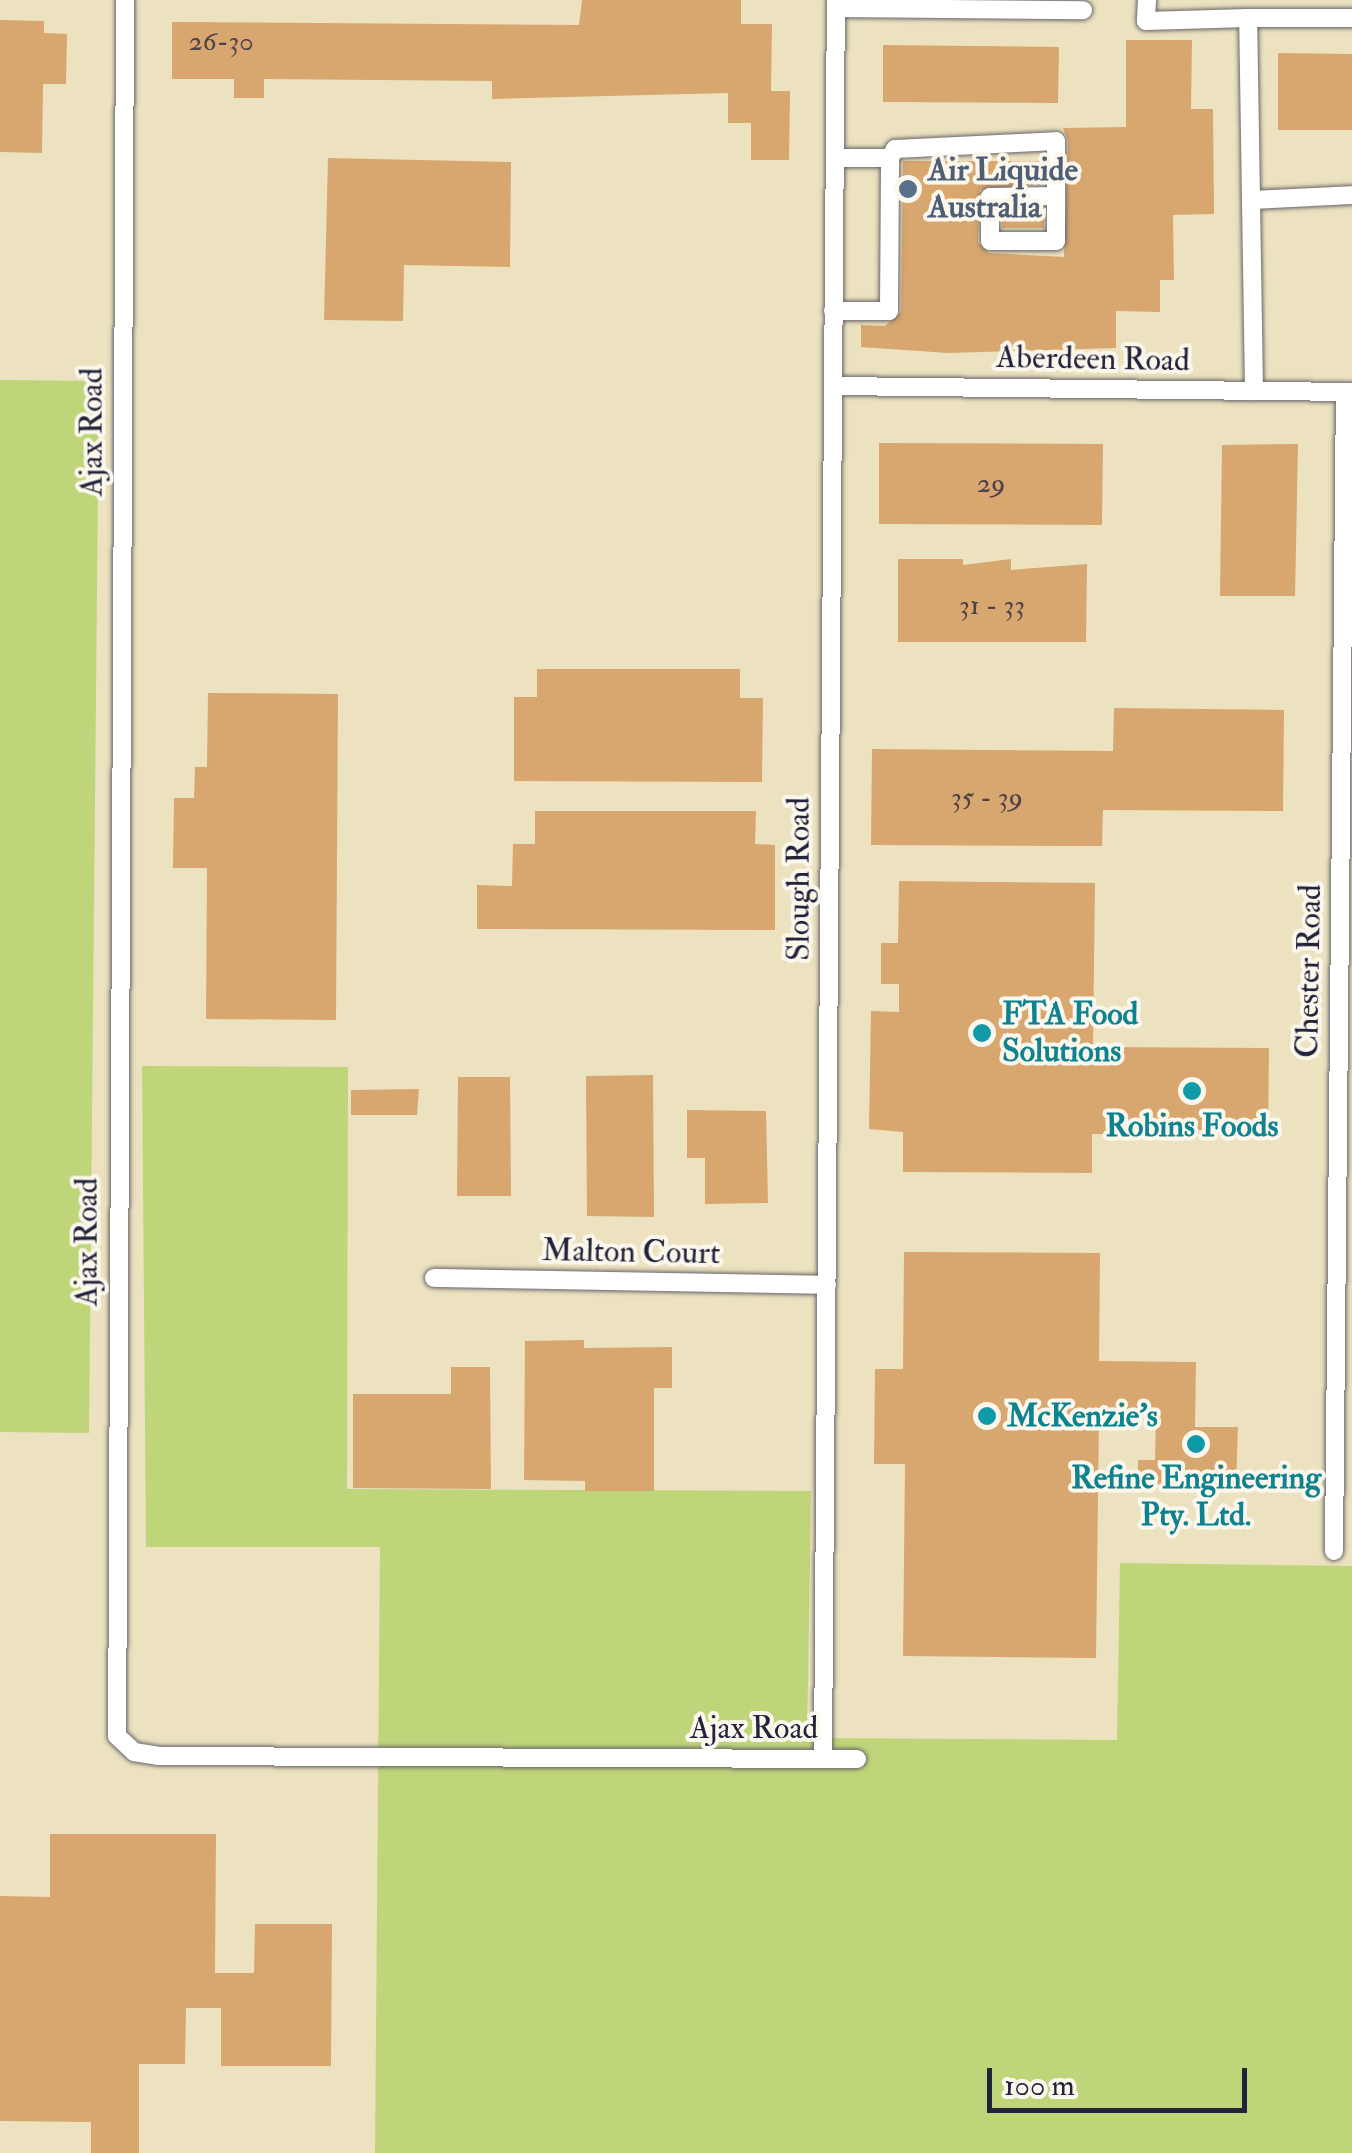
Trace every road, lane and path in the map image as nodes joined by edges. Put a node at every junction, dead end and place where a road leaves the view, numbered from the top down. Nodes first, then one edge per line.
1 (124, 0) edge
2 (1146, 0) edge
3 (836, 4) edge
4 (1083, 10) dead end
5 (1248, 18) junction
6 (1352, 18) edge
7 (834, 158) junction
8 (890, 158) junction
9 (1352, 195) edge
10 (1056, 196) junction
11 (1251, 200) junction
12 (833, 311) junction
13 (833, 386) junction
14 (1254, 390) junction
15 (1348, 392) edge
16 (434, 1278) dead end
17 (826, 1286) junction
18 (1334, 1551) dead end
19 (824, 1758) junction
20 (856, 1759) dead end

1 - 19 street, Ajax Road
2 - 5 street
3 - 4 street
3 - 7 street, Slough Road
5 - 6 street
5 - 11 street
7 - 8 street
7 - 12 street, Slough Road
8 - 10 street
8 - 12 street
9 - 11 street
10 - 10 street
11 - 14 street
12 - 13 street, Slough Road
13 - 14 street, Aberdeen Road
13 - 17 street, Slough Road
14 - 15 street, Aberdeen Road
15 - 18 street, Chester Road
16 - 17 street, Malton Court
17 - 19 street, Slough Road
19 - 20 street, Ajax Road

